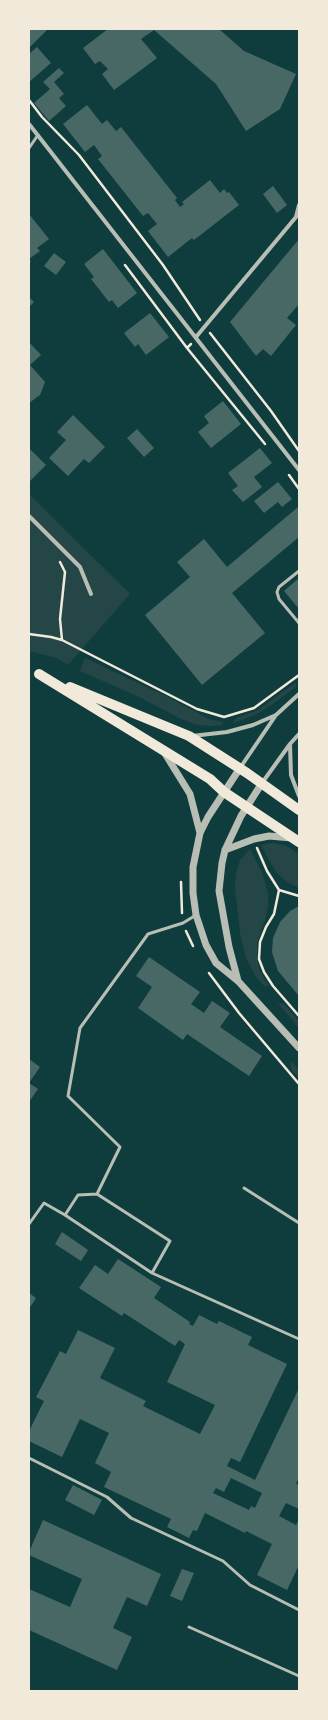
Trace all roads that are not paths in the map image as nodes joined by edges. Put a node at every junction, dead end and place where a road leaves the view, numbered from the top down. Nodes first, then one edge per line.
1 (29, 124) edge
2 (38, 135) junction
3 (29, 148) edge
4 (299, 205) edge
5 (196, 338) junction
6 (299, 470) edge
7 (29, 516) edge
8 (299, 571) edge
9 (91, 594) dead end
10 (299, 623) edge
11 (34, 673) edge
12 (299, 694) edge
13 (276, 715) junction
14 (299, 734) edge
15 (189, 736) junction
16 (290, 744) junction
17 (162, 748) junction
18 (240, 768) junction
19 (262, 783) junction
20 (224, 792) junction
21 (299, 796) edge
22 (246, 807) junction
23 (299, 810) edge
24 (200, 833) junction
25 (296, 840) edge
26 (225, 850) junction
27 (196, 915) junction
28 (238, 981) junction
29 (299, 1048) edge
30 (244, 1188) dead end
31 (97, 1194) junction
32 (65, 1215) junction
33 (299, 1223) edge
34 (29, 1224) edge
35 (152, 1273) junction
36 (299, 1339) edge
37 (29, 1458) edge
38 (299, 1610) edge
39 (189, 1627) dead end
40 (299, 1676) edge

1 - 2 street
2 - 3 lane
2 - 5 street
4 - 5 street
5 - 6 street
7 - 9 street
8 - 10 lane
11 - 15 main road
11 - 17 main road
12 - 13 street
13 - 15 street
13 - 18 street
14 - 16 street
15 - 18 main road
16 - 19 street
16 - 21 street
17 - 20 main road
17 - 24 street
18 - 19 main road
18 - 20 street
19 - 22 street
19 - 23 main road
20 - 22 main road
20 - 24 street
22 - 25 main road
22 - 26 street
24 - 27 street
25 - 26 street
26 - 28 street
27 - 28 street
27 - 31 lane
28 - 29 street
30 - 33 lane
31 - 32 lane
31 - 35 lane
32 - 34 lane
32 - 35 lane
35 - 36 lane
37 - 38 lane
39 - 40 lane

